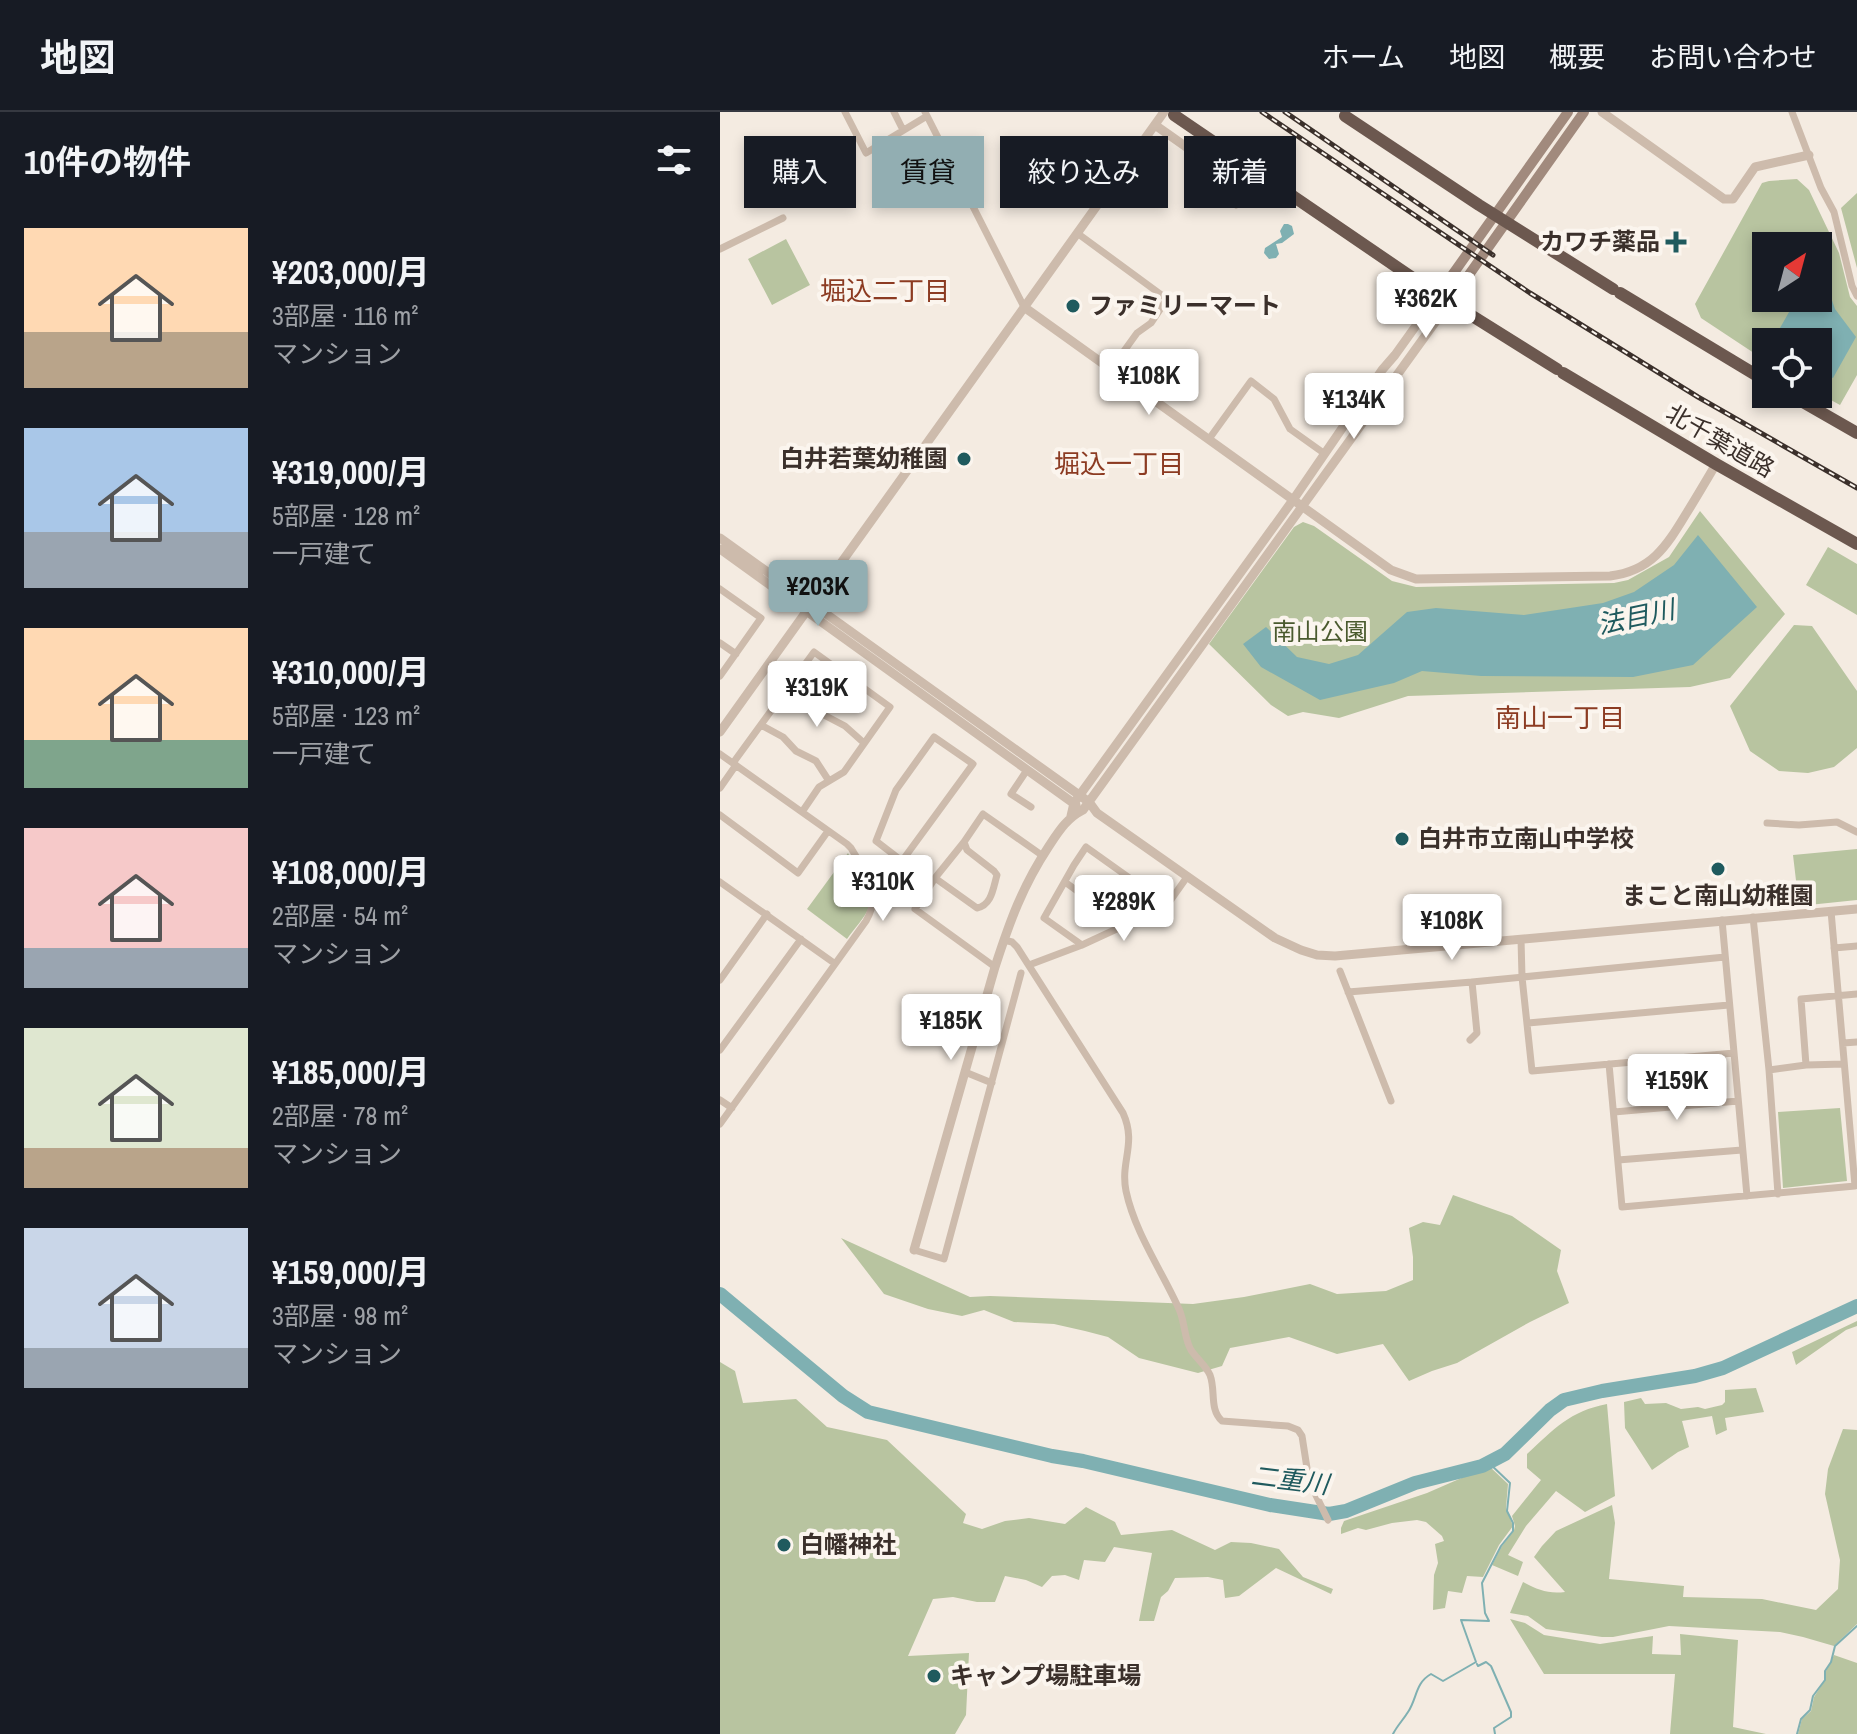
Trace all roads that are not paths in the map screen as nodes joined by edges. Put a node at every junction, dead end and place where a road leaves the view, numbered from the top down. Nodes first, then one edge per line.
1 (845, 112) edge
2 (894, 112) edge
3 (1568, 112) edge
4 (1584, 112) edge
5 (1602, 112) edge
6 (1792, 112) edge
7 (926, 114) edge
8 (1167, 114) edge
9 (1345, 116) dead end
10 (1155, 125) junction
11 (903, 130) junction
12 (1184, 145) edge
13 (1809, 155) junction
14 (1493, 217) junction
15 (783, 218) dead end
16 (1504, 224) junction
17 (1077, 233) junction
18 (720, 249) edge
19 (1445, 296) junction
20 (1857, 296) edge
21 (1024, 307) junction
22 (1111, 369) junction
23 (1752, 373) edge
24 (1813, 408) edge
25 (1857, 433) edge
26 (1209, 439) junction
27 (1325, 454) junction
28 (1716, 464) junction
29 (1298, 503) junction
30 (720, 538) edge
31 (1857, 544) edge
32 (720, 549) edge
33 (720, 589) edge
34 (809, 608) junction
35 (720, 643) edge
36 (736, 654) junction
37 (720, 676) edge
38 (787, 689) junction
39 (761, 725) junction
40 (720, 732) edge
41 (864, 743) junction
42 (720, 754) edge
43 (735, 764) junction
44 (1027, 770) junction
45 (829, 781) junction
46 (720, 788) edge
47 (1077, 799) junction
48 (1086, 806) junction
49 (1031, 807) dead end
50 (802, 812) junction
51 (720, 815) edge
52 (1071, 816) junction
53 (1767, 823) dead end
54 (828, 831) junction
55 (1857, 832) edge
56 (964, 842) junction
57 (1043, 856) junction
58 (902, 861) junction
59 (1187, 877) junction
60 (935, 878) junction
61 (720, 882) edge
62 (1065, 882) junction
63 (873, 887) junction
64 (1166, 904) junction
65 (1857, 909) edge
66 (1831, 911) junction
67 (767, 914) junction
68 (1753, 917) junction
69 (1722, 920) junction
70 (1125, 926) junction
71 (801, 939) junction
72 (1521, 939) junction
73 (1004, 940) junction
74 (1082, 945) junction
75 (1857, 946) edge
76 (1834, 948) junction
77 (1725, 957) junction
78 (834, 963) junction
79 (1029, 965) junction
80 (995, 967) junction
81 (1340, 971) dead end
82 (1021, 973) dead end
83 (1522, 977) junction
84 (720, 980) edge
85 (1472, 982) junction
86 (1348, 992) junction
87 (1857, 994) edge
88 (1838, 996) junction
89 (1729, 1005) junction
90 (1528, 1023) junction
91 (1470, 1040) dead end
92 (1857, 1042) edge
93 (1843, 1043) junction
94 (720, 1050) edge
95 (1734, 1053) junction
96 (1609, 1064) junction
97 (1844, 1064) junction
98 (1806, 1065) junction
99 (1769, 1070) junction
100 (965, 1072) junction
101 (992, 1083) junction
102 (1857, 1090) edge
103 (1847, 1091) junction
104 (720, 1100) edge
105 (1391, 1101) dead end
106 (1738, 1101) junction
107 (732, 1108) junction
108 (1614, 1112) junction
109 (720, 1124) edge
110 (1742, 1150) junction
111 (1618, 1160) junction
112 (1778, 1194) junction
113 (1747, 1196) junction
114 (914, 1250) joint
115 (1328, 1520) dead end

1 - 11 street
2 - 11 street
3 - 14 main road
4 - 16 main road
5 - 13 street
6 - 13 street
7 - 11 street
7 - 21 street
8 - 10 street
8 - 19 highway, 北千葉道路
9 - 14 highway
10 - 12 street
10 - 17 street
13 - 20 street
14 - 16 highway
14 - 19 main road
15 - 18 street
16 - 19 main road
16 - 23 highway
17 - 21 street
17 - 22 street
19 - 27 street
19 - 28 highway, 北千葉道路
19 - 29 street
21 - 22 street
21 - 34 street
22 - 26 street
24 - 25 highway
26 - 27 street
26 - 29 street
27 - 29 street
28 - 29 street
28 - 31 highway, 北千葉道路
29 - 47 street
29 - 48 street
30 - 34 street
32 - 34 street
33 - 36 street
34 - 40 street
34 - 44 street
34 - 47 street
35 - 36 street
36 - 37 street
38 - 39 street
38 - 41 street
38 - 41 street
39 - 43 street
39 - 45 street
41 - 45 street
42 - 43 street
43 - 46 street
43 - 50 street
44 - 47 street
44 - 49 street
45 - 50 street
47 - 48 street
47 - 52 street
48 - 52 street
48 - 59 street
50 - 54 street
51 - 54 street
52 - 57 street
53 - 55 street
54 - 63 street
56 - 57 street
56 - 60 street
56 - 60 street
57 - 73 street
58 - 58 street
58 - 63 street
59 - 64 street
59 - 72 street
60 - 80 street
61 - 67 street
62 - 64 street
62 - 70 street
62 - 74 street
63 - 78 street
64 - 70 street
65 - 66 street
66 - 68 street
66 - 76 street
67 - 71 street
67 - 84 street
68 - 69 street
68 - 99 street
69 - 72 street
69 - 77 street
70 - 74 street
71 - 78 street
71 - 94 street
72 - 83 street
73 - 79 street
73 - 80 street
74 - 79 street
75 - 76 street
76 - 88 street
77 - 83 street
77 - 89 street
78 - 107 street
79 - 115 street
80 - 100 street
81 - 86 street
82 - 101 street
83 - 85 street
83 - 90 street
85 - 86 street
85 - 91 street
86 - 105 street
87 - 88 street
88 - 93 street
88 - 98 street
89 - 90 street
89 - 95 street
90 - 96 street
92 - 93 street
93 - 97 street
95 - 96 street
95 - 106 street
96 - 108 street
97 - 98 street
97 - 103 street
98 - 99 street
99 - 112 street
100 - 101 street
100 - 114 street
101 - 114 street
102 - 103 street
103 - 112 street
104 - 107 street
106 - 108 street
106 - 110 street
107 - 109 street
108 - 111 street
110 - 111 street
110 - 113 street
111 - 113 street
112 - 113 street

